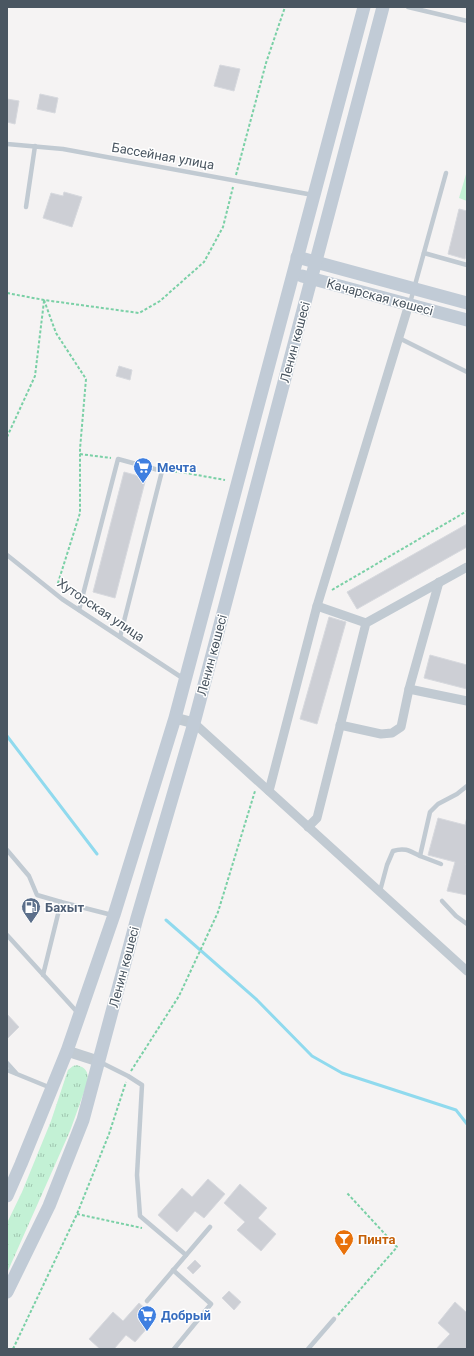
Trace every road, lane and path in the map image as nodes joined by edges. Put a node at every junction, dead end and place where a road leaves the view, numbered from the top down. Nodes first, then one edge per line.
1 (285, 7) edge
2 (364, 7) edge
3 (383, 7) edge
4 (408, 7) edge
5 (467, 21) edge
6 (7, 144) edge
7 (35, 146) junction
8 (446, 172) dead end
9 (234, 180) junction
10 (314, 196) junction
11 (26, 207) dead end
12 (424, 254) junction
13 (298, 257) junction
14 (316, 263) junction
15 (467, 265) edge
16 (293, 274) junction
17 (311, 279) junction
18 (414, 289) junction
19 (7, 293) edge
20 (44, 300) junction
21 (467, 303) edge
22 (409, 304) junction
23 (467, 320) edge
24 (399, 338) junction
25 (467, 372) edge
26 (7, 437) edge
27 (80, 454) junction
28 (118, 459) junction
29 (162, 471) junction
30 (225, 480) dead end
31 (467, 511) edge
32 (7, 555) edge
33 (467, 567) edge
34 (439, 582) junction
35 (55, 593) junction
36 (320, 597) junction
37 (317, 606) junction
38 (79, 610) junction
39 (366, 623) junction
40 (120, 637) junction
41 (185, 680) junction
42 (409, 689) junction
43 (467, 701) edge
44 (175, 718) junction
45 (194, 723) junction
46 (340, 725) junction
47 (258, 781) junction
48 (467, 786) edge
49 (269, 791) junction
50 (308, 827) junction
51 (7, 850) edge
52 (420, 856) junction
53 (441, 864) dead end
54 (380, 891) junction
55 (442, 901) dead end
56 (61, 902) junction
57 (114, 915) junction
58 (467, 924) edge
59 (7, 935) edge
60 (467, 971) edge
61 (43, 975) junction
62 (79, 1015) junction
63 (67, 1051) junction
64 (98, 1061) junction
65 (7, 1063) edge
66 (7, 1070) edge
67 (17, 1074) junction
68 (128, 1076) junction
69 (51, 1088) junction
70 (347, 1193) dead end
71 (7, 1196) edge
72 (77, 1214) junction
73 (210, 1227) dead end
74 (154, 1228) junction
75 (186, 1255) junction
76 (173, 1270) junction
77 (7, 1292) edge
78 (147, 1300) dead end
79 (334, 1319) joint
80 (13, 1349) edge
81 (174, 1349) edge
82 (308, 1349) edge

1 - 9 path
2 - 10 main road, Ленин көшесі
3 - 14 main road, Ленин көшесі
4 - 5 lane
6 - 7 lane, Бассейная улица
7 - 9 lane, Бассейная улица
7 - 11 lane
8 - 12 lane
9 - 10 lane, Бассейная улица
9 - 20 path
10 - 13 main road, Ленин көшесі
12 - 15 lane
12 - 18 lane
13 - 14 main road, Качарская көшесі
13 - 16 main road, Ленин көшесі
14 - 17 main road, Ленин көшесі
14 - 18 main road, Качарская көшесі
16 - 17 main road, Качарская көшесі
16 - 41 main road, Ленин көшесі
17 - 22 main road, Качарская көшесі
17 - 45 main road, Ленин көшесі
18 - 21 main road, Качарская көшесі
18 - 22 lane
19 - 20 path
20 - 26 path
20 - 27 path
22 - 23 main road, Качарская көшесі
22 - 24 street
24 - 25 lane
24 - 36 street
27 - 28 path
27 - 35 path
28 - 29 lane
28 - 38 lane
29 - 30 path
29 - 40 lane
31 - 36 path
32 - 35 lane, Хуторская улица
33 - 34 street
34 - 39 street
34 - 42 street
35 - 38 lane, Хуторская улица
36 - 37 street
37 - 39 street
37 - 49 street
38 - 40 lane, Хуторская улица
39 - 46 street
40 - 41 lane, Хуторская улица
41 - 44 main road, Ленин көшесі
42 - 43 street
42 - 46 street
44 - 45 street
44 - 57 main road, Ленин көшесі
45 - 47 street
45 - 64 main road, Ленин көшесі
46 - 50 street
47 - 49 street
47 - 68 path
48 - 52 lane
49 - 50 street
50 - 54 street
51 - 56 lane
52 - 53 lane
52 - 54 lane
54 - 60 street
55 - 58 lane
56 - 57 lane
56 - 61 lane
57 - 62 main road, Ленин көшесі
59 - 61 lane
61 - 62 lane
62 - 63 main road, Ленин көшесі
63 - 64 street
63 - 69 main road, Ленин көшесі
64 - 68 lane
64 - 77 main road, Ленин көшесі
65 - 67 lane
66 - 67 lane
67 - 69 lane
68 - 72 path
68 - 74 lane
69 - 71 main road, Ленин көшесі
70 - 79 path
72 - 74 path
72 - 80 path
73 - 75 lane
74 - 75 lane
75 - 76 lane
76 - 78 lane
76 - 81 lane
79 - 82 lane

